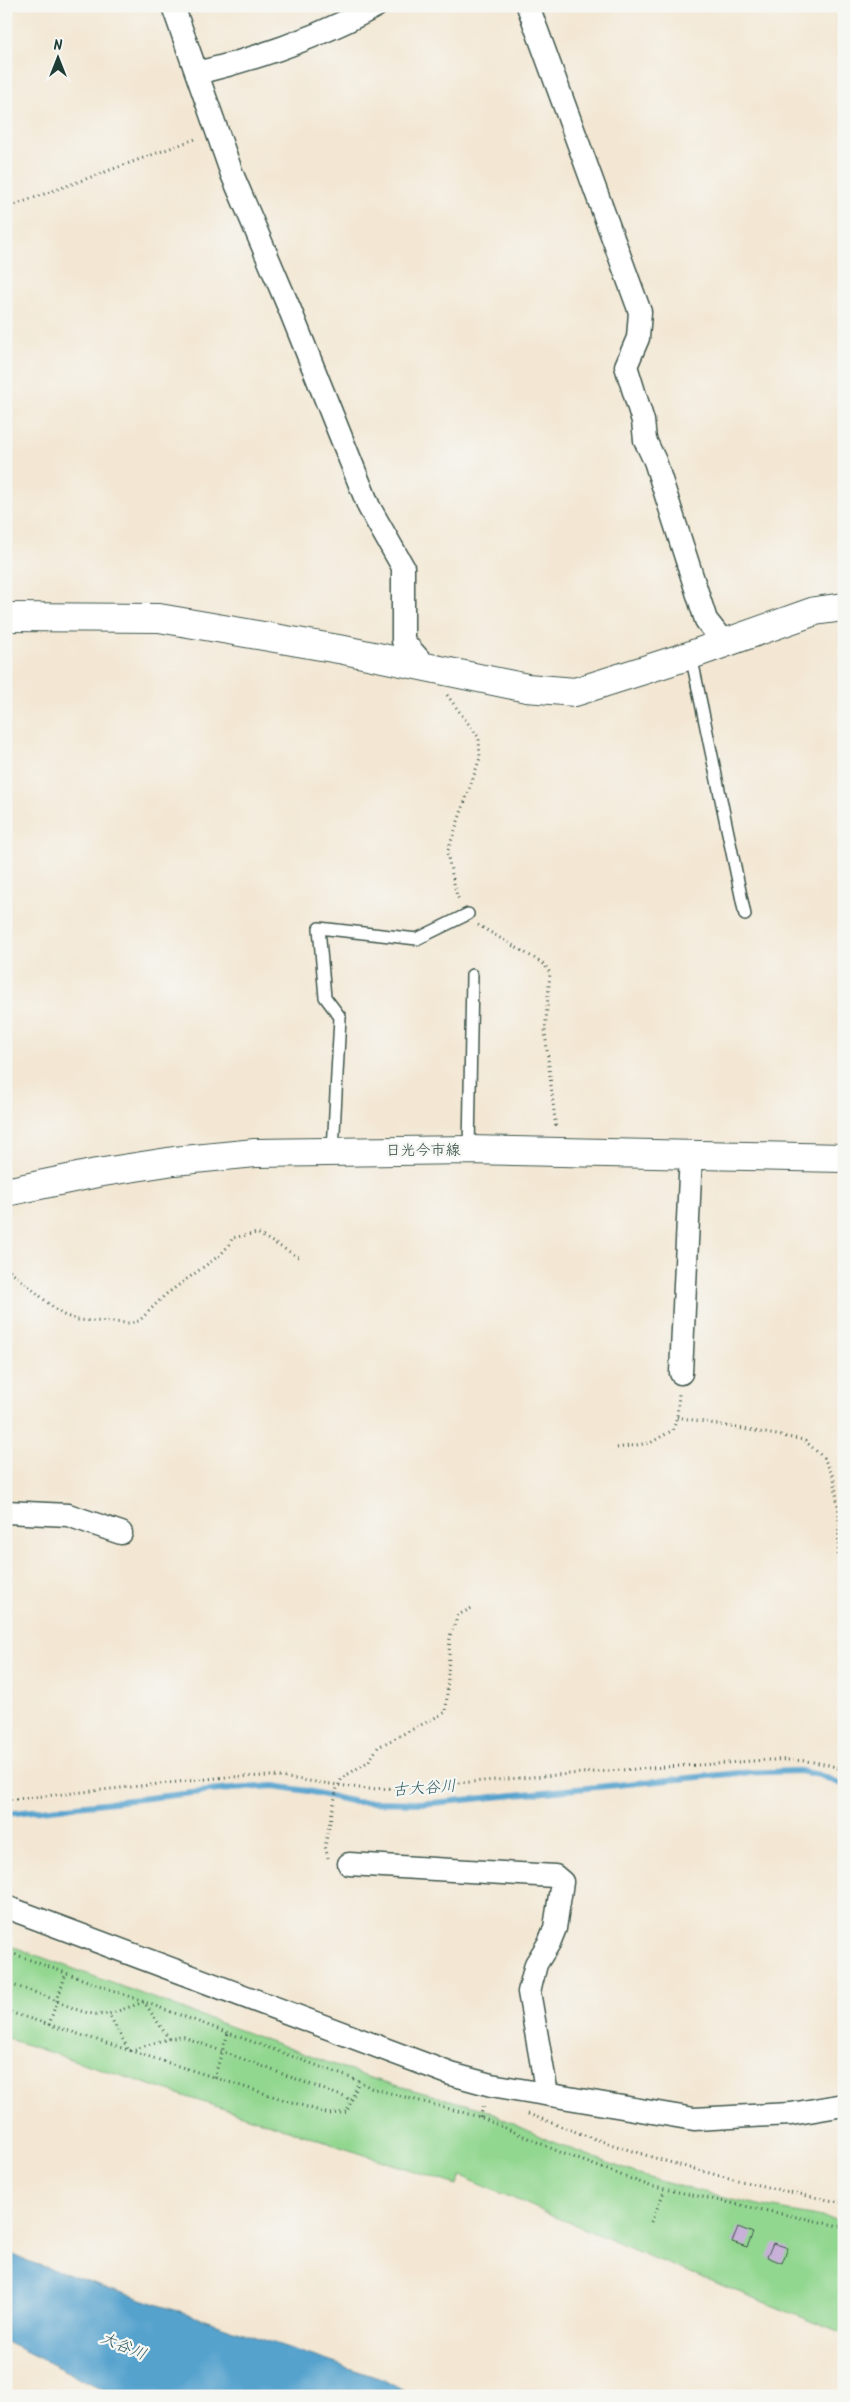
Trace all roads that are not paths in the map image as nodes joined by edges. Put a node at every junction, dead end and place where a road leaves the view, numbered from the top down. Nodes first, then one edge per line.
1 (173, 6) edge
2 (376, 6) edge
3 (528, 6) edge
4 (197, 73) junction
5 (844, 607) edge
6 (6, 617) edge
7 (725, 644) junction
8 (691, 656) junction
9 (427, 668) junction
10 (468, 914) road end
11 (745, 915) dead end
12 (472, 975) dead end
13 (333, 1150) junction
14 (469, 1150) junction
15 (691, 1154) junction
16 (844, 1158) edge
17 (6, 1192) edge
18 (681, 1373) road end
19 (6, 1512) edge
20 (121, 1533) dead end
21 (349, 1864) road end
22 (6, 1907) edge
23 (548, 2094) junction
24 (844, 2105) edge

1 - 4 street
2 - 4 street
3 - 7 street
4 - 9 street
5 - 7 street
6 - 9 street
7 - 8 street
8 - 9 street
8 - 11 lane
10 - 13 lane
12 - 14 lane
13 - 14 street, 日光今市線
13 - 17 street, 日光今市線
14 - 15 street, 日光今市線
15 - 16 street, 日光今市線
15 - 18 street
19 - 20 street
21 - 23 street
22 - 23 street
23 - 24 street

